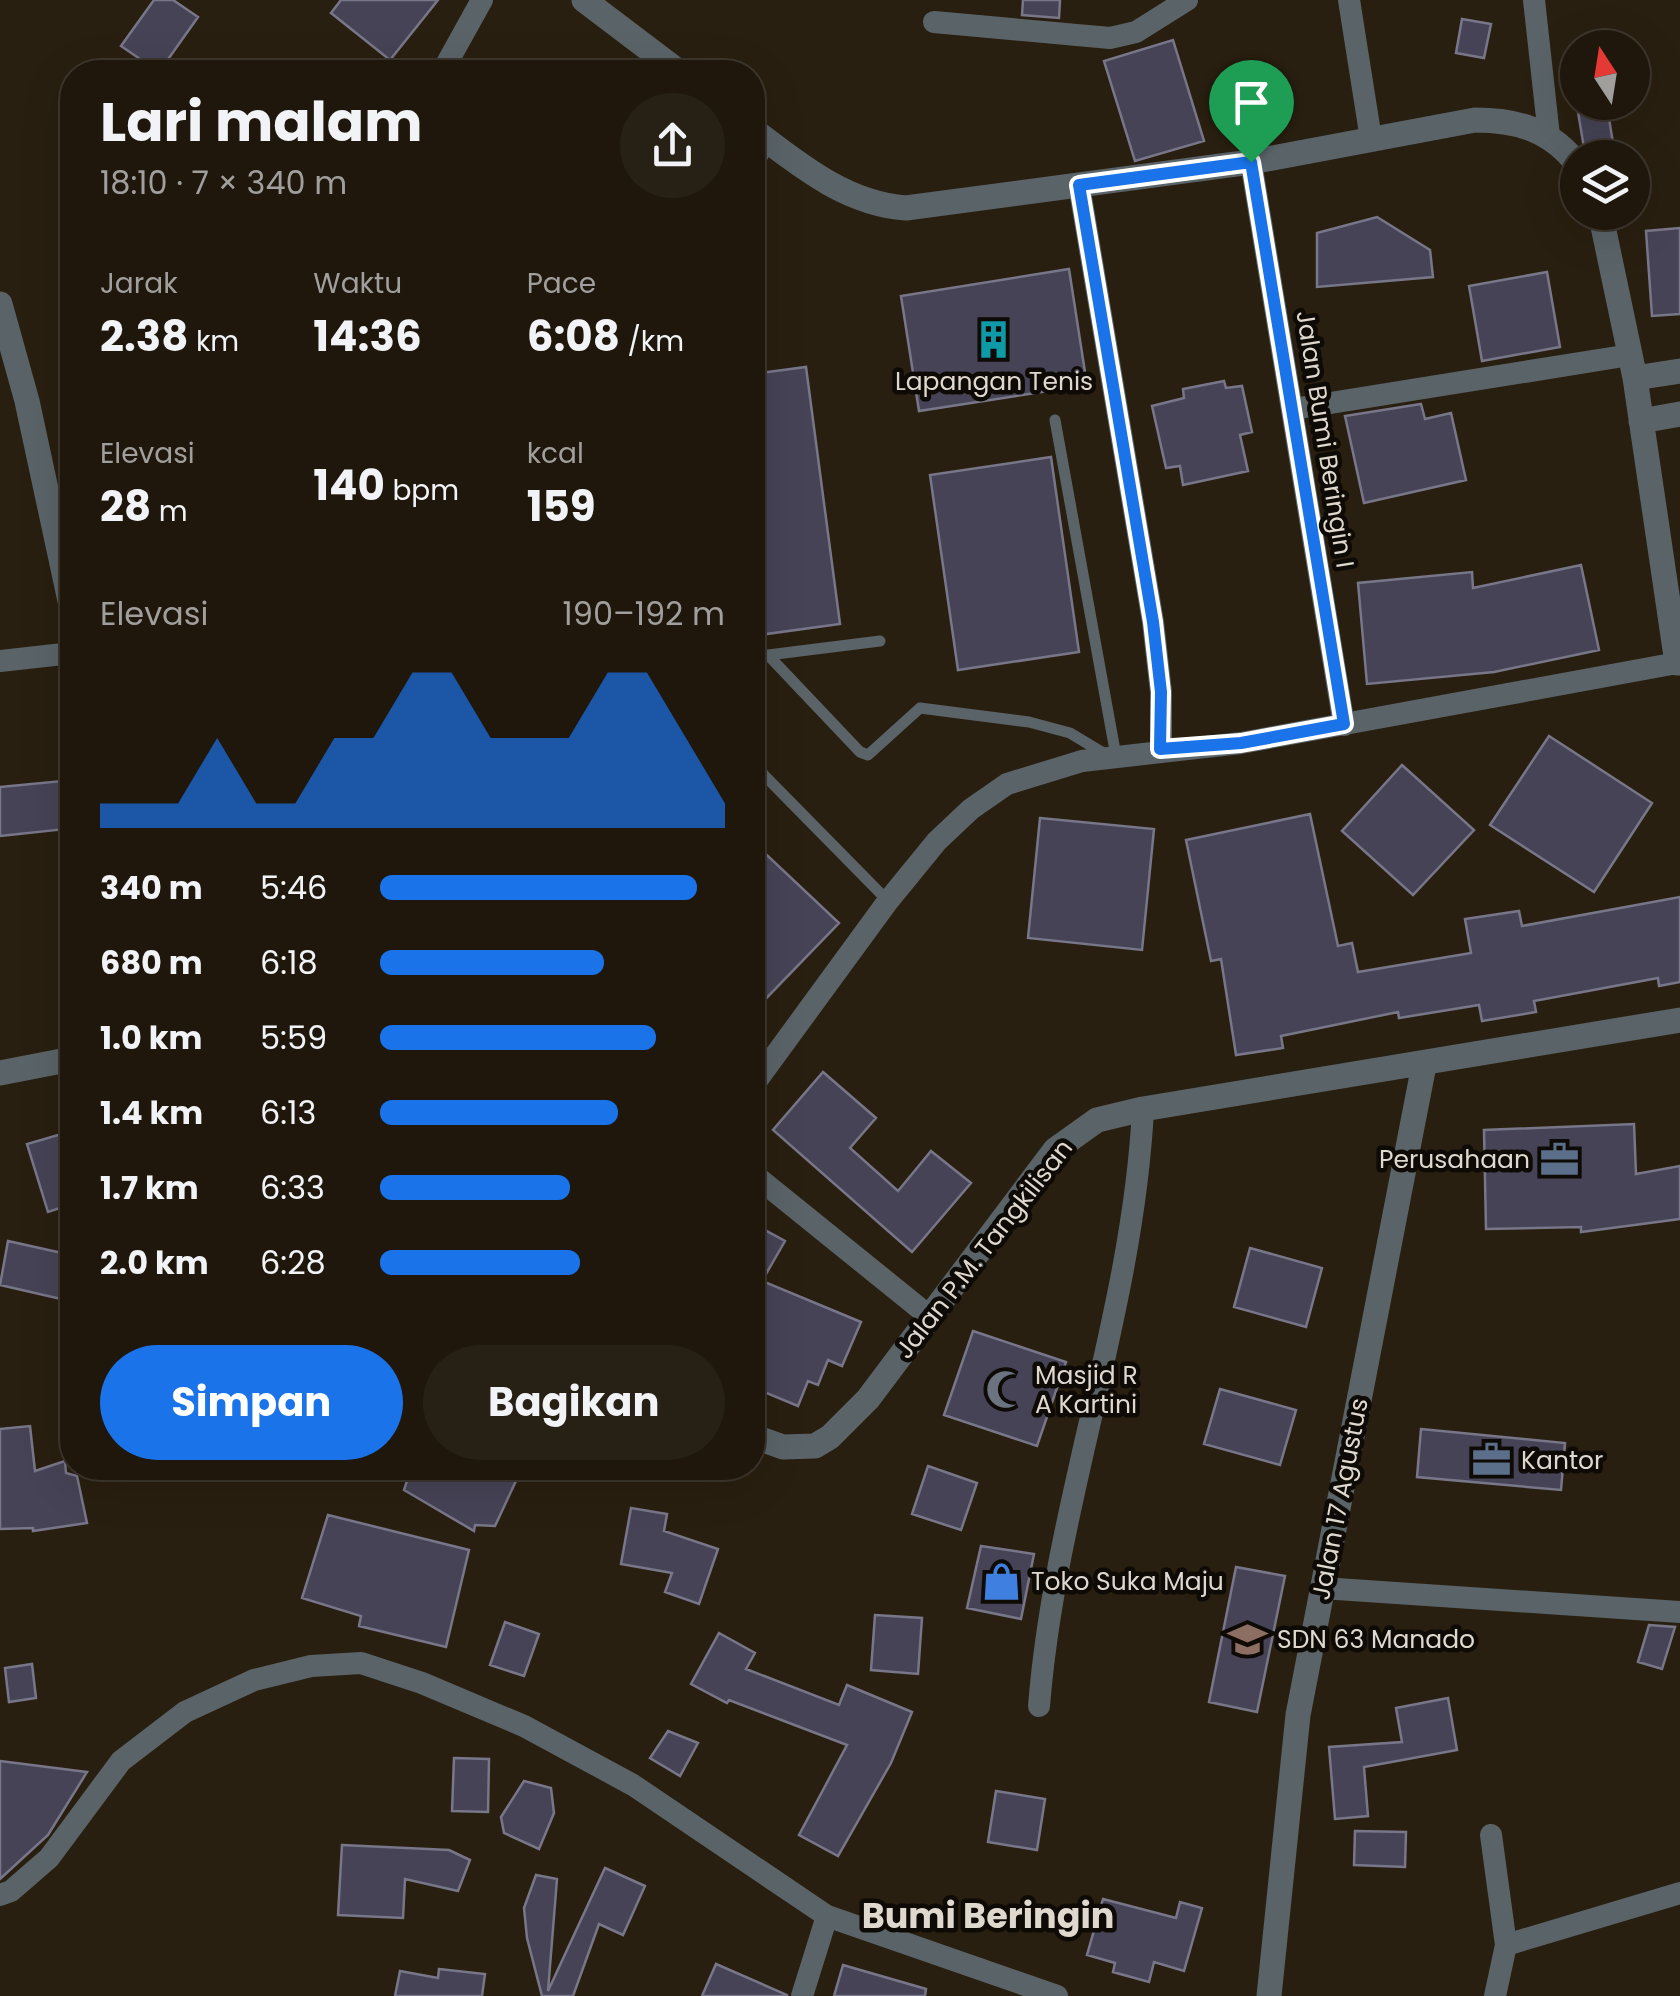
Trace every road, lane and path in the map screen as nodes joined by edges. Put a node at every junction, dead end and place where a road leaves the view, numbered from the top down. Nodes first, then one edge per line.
1 (482, 0) edge
2 (584, 0) edge
3 (1188, 0) edge
4 (1349, 0) edge
5 (1534, 0) edge
6 (934, 22) dead end
7 (449, 60) edge
8 (663, 60) edge
9 (1549, 136) junction
10 (765, 138) edge
11 (1371, 139) junction
12 (1560, 147) edge
13 (1251, 162) junction
14 (1079, 185) junction
15 (1604, 230) edge
16 (0, 304) edge
17 (1632, 366) junction
18 (1680, 370) edge
19 (1293, 409) junction
20 (1680, 414) edge
21 (1055, 420) dead end
22 (1641, 421) junction
23 (60, 554) edge
24 (880, 641) dead end
25 (60, 654) edge
26 (765, 656) edge
27 (768, 656) junction
28 (0, 660) edge
29 (1678, 663) edge
30 (1344, 724) junction
31 (1160, 749) junction
32 (1112, 756) junction
33 (765, 775) edge
34 (888, 901) junction
35 (1680, 1020) edge
36 (60, 1062) edge
37 (1424, 1065) junction
38 (765, 1069) edge
39 (0, 1073) edge
40 (1143, 1109) junction
41 (765, 1184) edge
42 (929, 1316) junction
43 (765, 1440) edge
44 (1322, 1588) junction
45 (1680, 1612) edge
46 (1039, 1706) dead end
47 (1491, 1835) dead end
48 (1680, 1893) edge
49 (0, 1894) edge
50 (826, 1916) junction
51 (1506, 1945) junction
52 (802, 1996) edge
53 (1057, 1996) edge
54 (1269, 1996) edge
55 (1495, 1996) edge

1 - 7 street
2 - 8 street
3 - 6 street
4 - 11 street
5 - 9 street
9 - 11 street
9 - 12 street
10 - 14 street
11 - 13 street
13 - 14 street
13 - 19 street, Jalan Bumi Beringin I
14 - 31 street
15 - 17 street
16 - 23 street
17 - 18 street
17 - 19 street
17 - 22 street
19 - 30 street, Jalan Bumi Beringin I
20 - 22 street
21 - 32 lane
22 - 29 street
24 - 27 lane
25 - 28 street
26 - 27 lane
27 - 32 lane
29 - 30 street
30 - 31 street
31 - 32 street
32 - 34 street
33 - 34 lane
34 - 38 street
35 - 37 street, Jalan P.M. Tangkilisan
36 - 39 street
37 - 40 street, Jalan P.M. Tangkilisan
37 - 44 street, Jalan 17 Agustus
40 - 42 street, Jalan P.M. Tangkilisan
40 - 46 street
41 - 42 street
42 - 43 street, Jalan P.M. Tangkilisan
44 - 45 street
44 - 54 street, Jalan 17 Agustus
47 - 51 street
48 - 51 street
49 - 50 street
50 - 52 street
50 - 53 street
51 - 55 street

